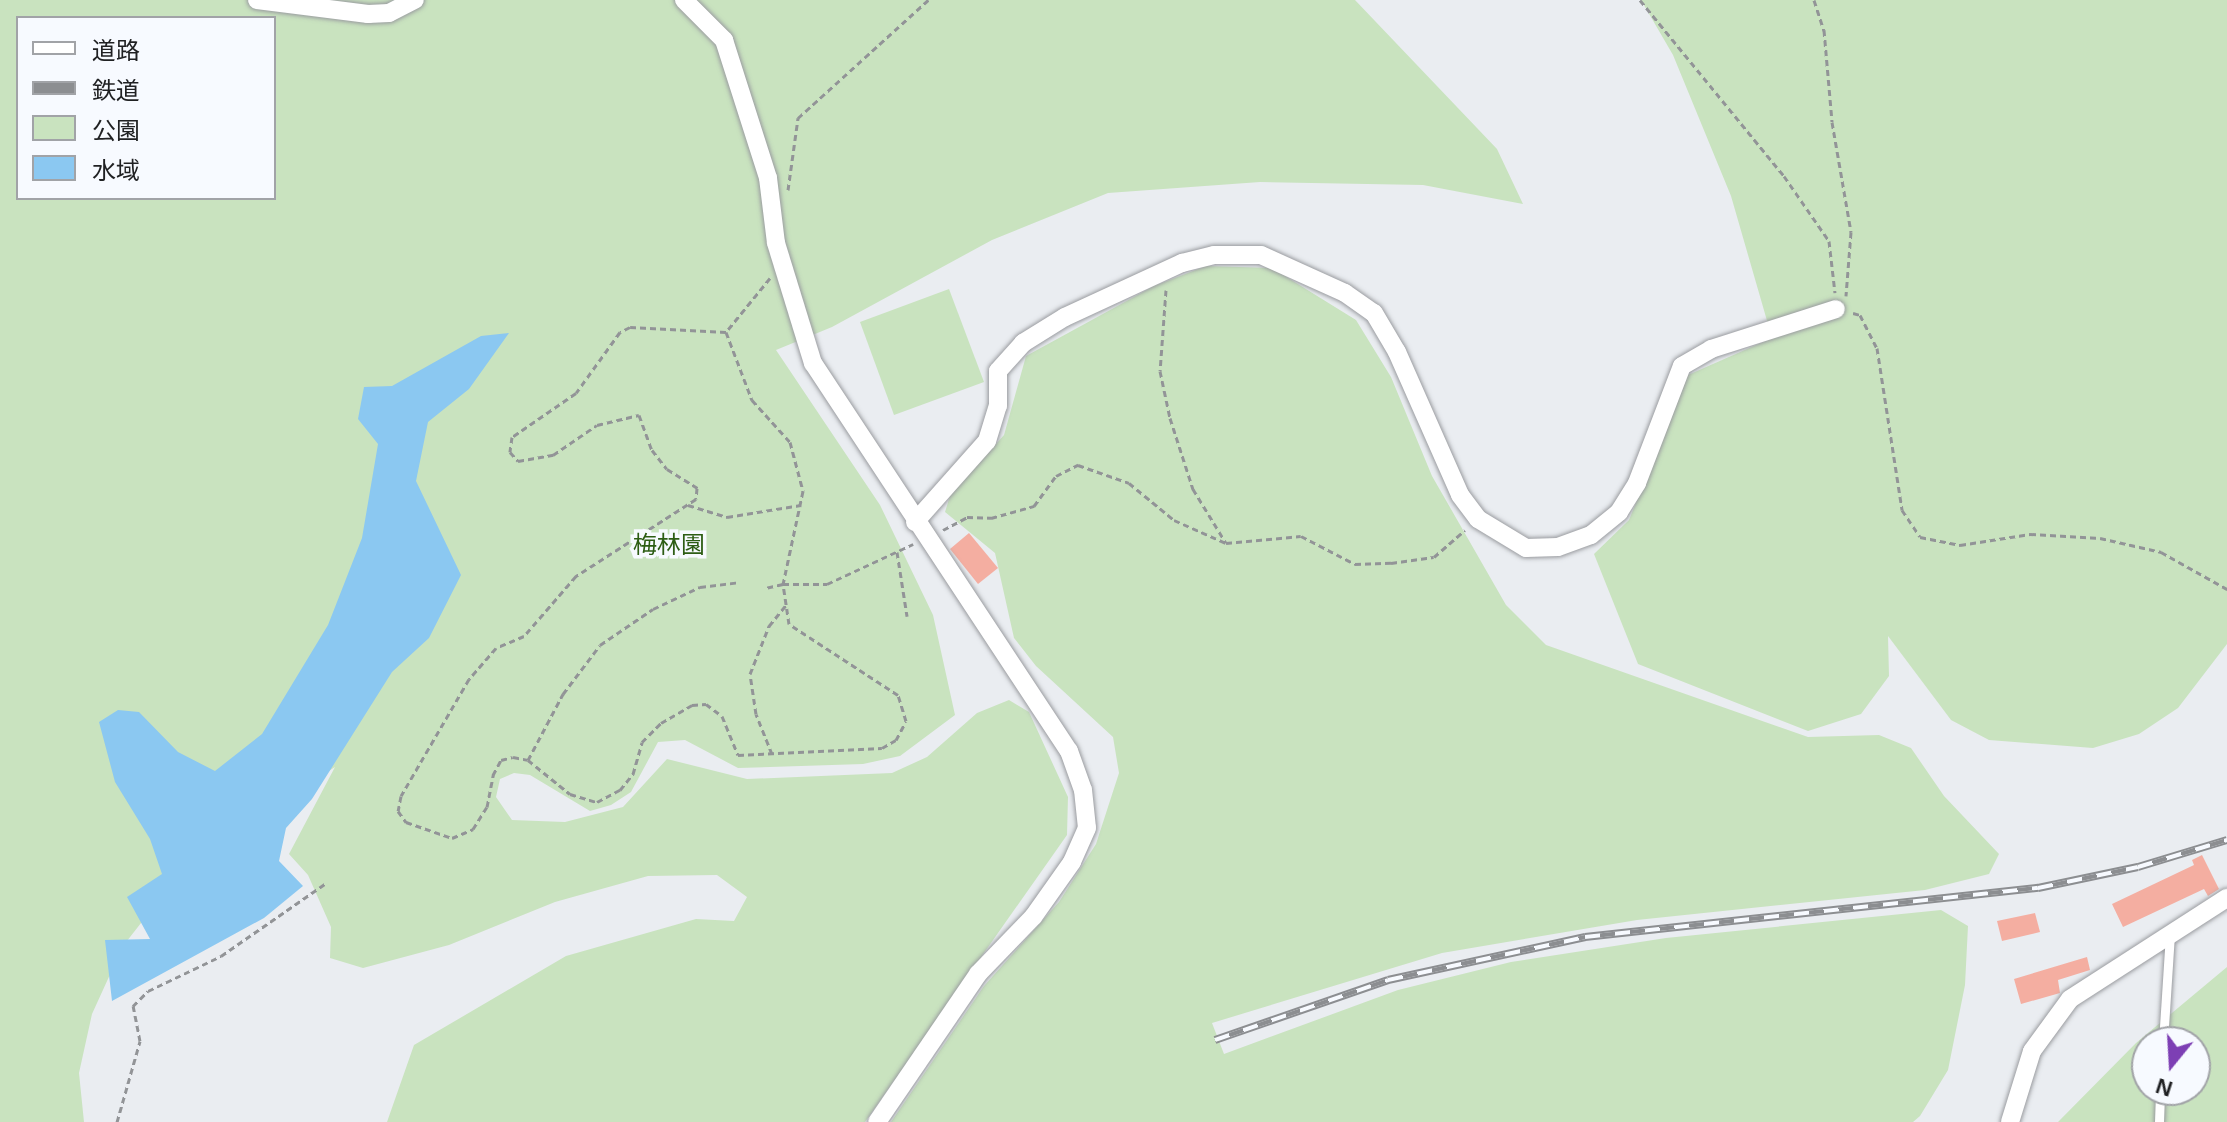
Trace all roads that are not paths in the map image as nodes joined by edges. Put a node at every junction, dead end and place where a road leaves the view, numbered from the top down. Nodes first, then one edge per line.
1 (257, 0) edge
2 (415, 0) edge
3 (684, 0) edge
4 (1836, 309) road end
5 (922, 534) junction
6 (2227, 898) edge
7 (2170, 933) junction
8 (2164, 1026) edge
9 (877, 1122) edge
10 (2010, 1122) edge

1 - 2 street
3 - 5 street
4 - 5 street
5 - 9 street
6 - 7 street
7 - 8 lane
7 - 10 street

